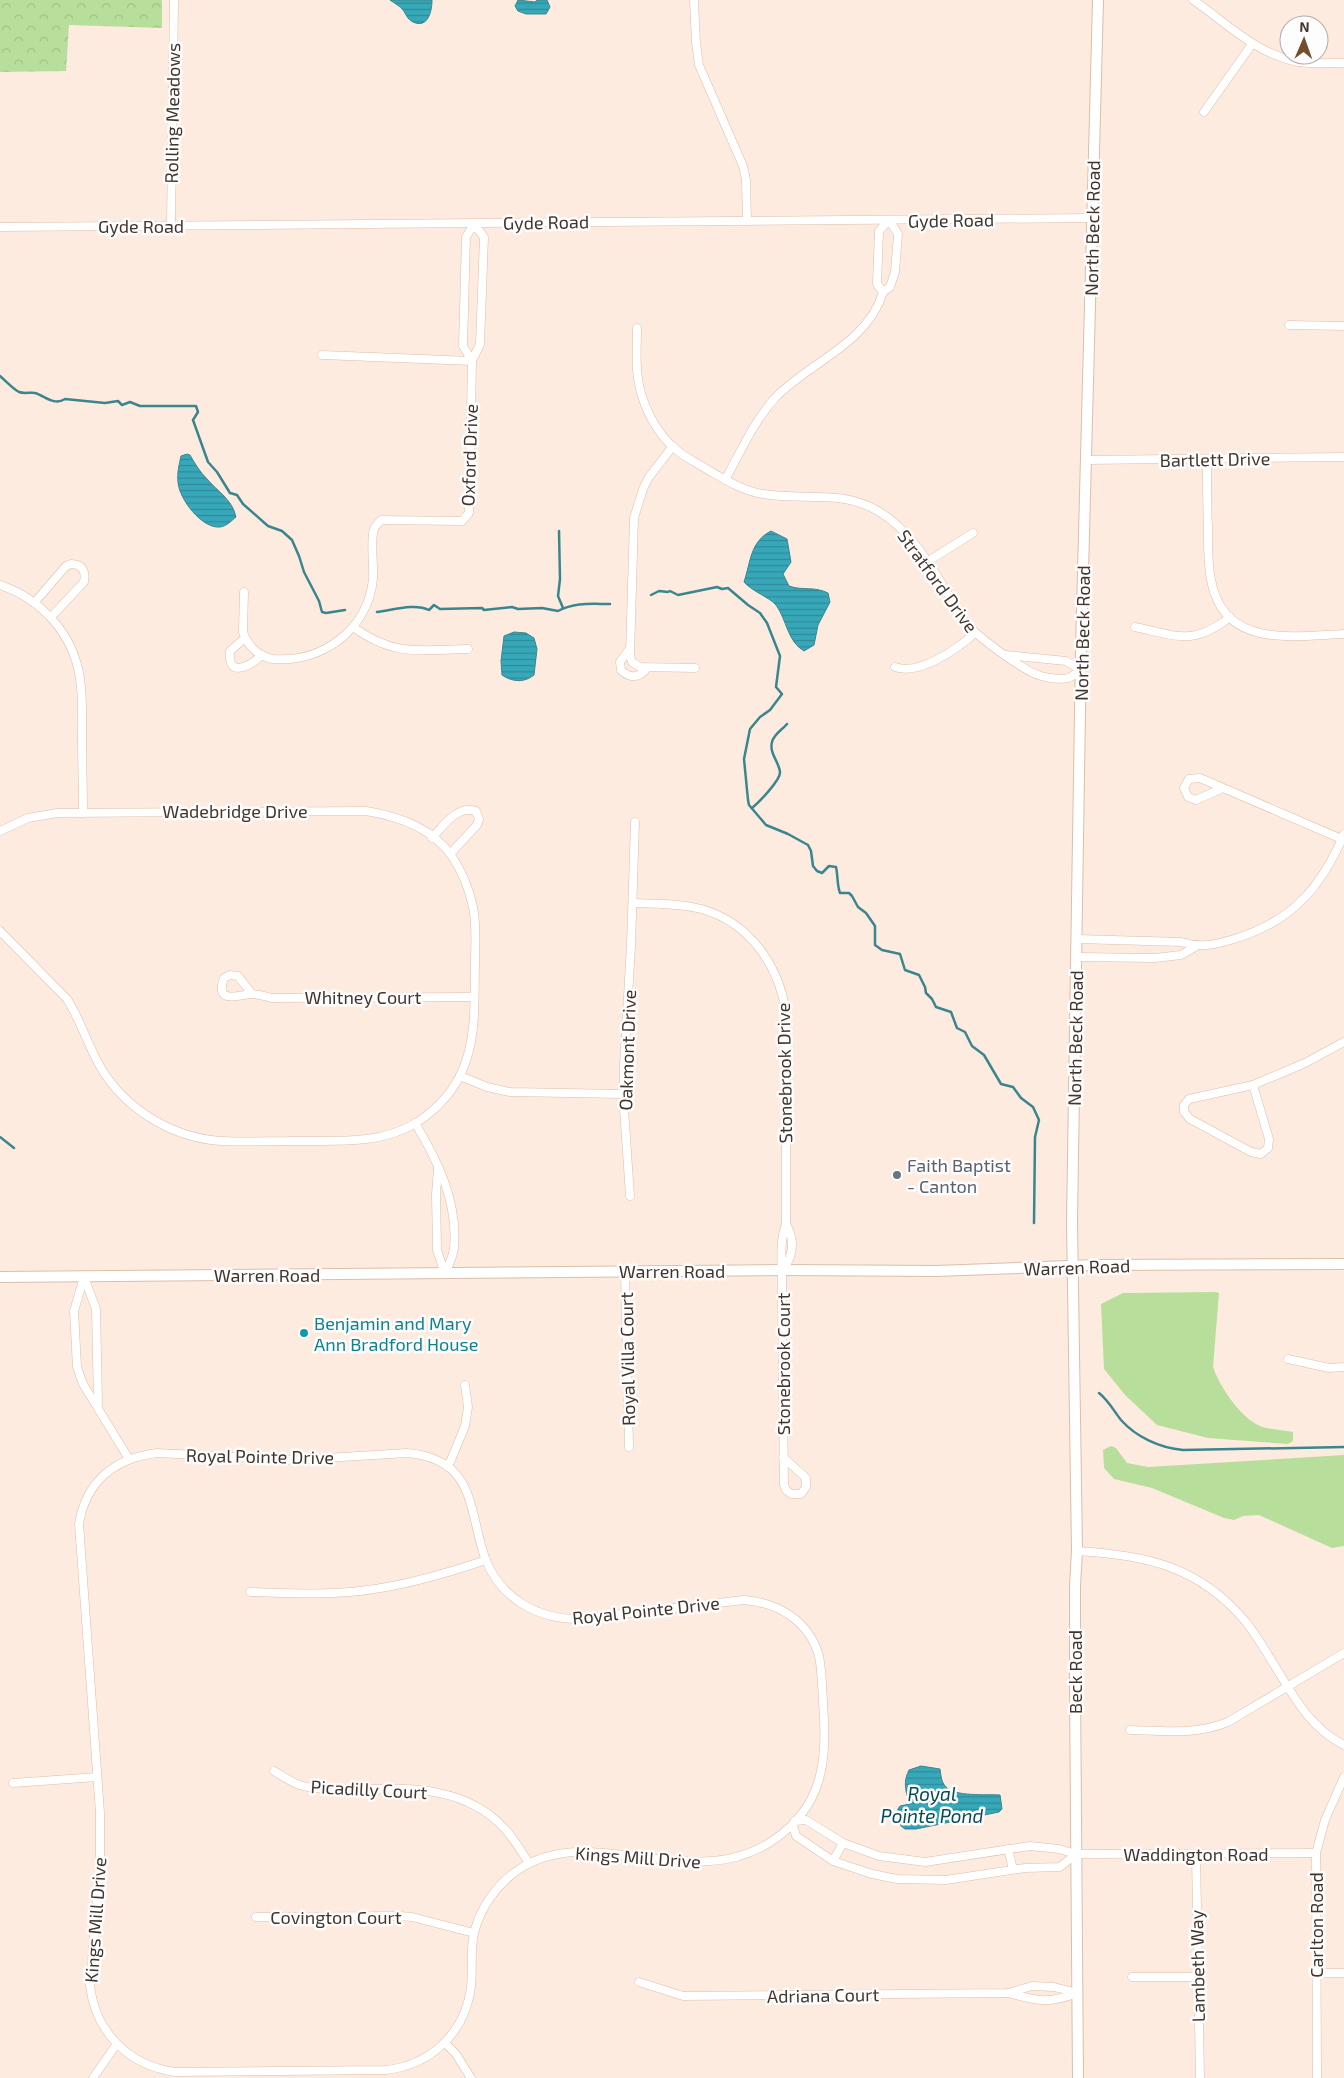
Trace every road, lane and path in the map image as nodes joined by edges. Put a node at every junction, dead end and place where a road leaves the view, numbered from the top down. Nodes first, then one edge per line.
1 (174, 0) edge
2 (694, 0) edge
3 (1098, 0) edge
4 (1193, 0) edge
5 (1252, 44) junction
6 (1344, 63) edge
7 (1204, 112) dead end
8 (1092, 218) junction
9 (889, 220) junction
10 (747, 221) junction
11 (474, 224) junction
12 (171, 226) junction
13 (0, 227) edge
14 (883, 292) junction
15 (1289, 325) dead end
16 (1344, 326) edge
17 (637, 328) dead end
18 (322, 355) dead end
19 (472, 360) junction
20 (672, 446) junction
21 (1344, 457) edge
22 (1207, 459) junction
23 (1087, 460) junction
24 (724, 480) junction
25 (973, 533) dead end
26 (927, 562) junction
27 (0, 585) edge
28 (244, 592) dead end
29 (34, 603) junction
30 (51, 617) junction
31 (1230, 618) junction
32 (353, 627) junction
33 (1135, 627) dead end
34 (975, 633) junction
35 (1344, 634) edge
36 (245, 638) junction
37 (630, 648) junction
38 (468, 649) dead end
39 (1006, 654) junction
40 (262, 655) junction
41 (895, 667) dead end
42 (647, 668) junction
43 (695, 668) dead end
44 (1081, 670) junction
45 (1223, 788) junction
46 (83, 812) junction
47 (635, 822) dead end
48 (0, 831) edge
49 (432, 838) junction
50 (1343, 838) edge
51 (450, 854) junction
52 (633, 903) junction
53 (0, 931) edge
54 (1077, 939) junction
55 (1195, 947) junction
56 (1076, 957) junction
57 (252, 994) dead end
58 (474, 997) junction
59 (1344, 1042) edge
60 (460, 1076) junction
61 (1253, 1085) junction
62 (624, 1094) junction
63 (415, 1123) junction
64 (438, 1164) junction
65 (630, 1196) dead end
66 (1344, 1264) edge
67 (1073, 1266) junction
68 (783, 1270) junction
69 (625, 1271) junction
70 (445, 1274) junction
71 (84, 1276) junction
72 (0, 1277) edge
73 (1288, 1358) dead end
74 (1344, 1367) edge
75 (465, 1385) dead end
76 (98, 1406) junction
77 (629, 1447) dead end
78 (783, 1457) junction
79 (129, 1459) junction
80 (448, 1467) junction
81 (1077, 1552) junction
82 (486, 1560) junction
83 (250, 1592) dead end
84 (1344, 1653) edge
85 (1287, 1686) junction
86 (1130, 1730) dead end
87 (1344, 1745) edge
88 (274, 1771) dead end
89 (97, 1777) junction
90 (1344, 1777) edge
91 (13, 1783) dead end
92 (806, 1807) junction
93 (795, 1821) junction
94 (809, 1821) junction
95 (782, 1834) junction
96 (796, 1836) junction
97 (843, 1843) junction
98 (1008, 1849) junction
99 (1316, 1853) junction
100 (1076, 1854) junction
101 (1196, 1854) junction
102 (833, 1861) junction
103 (529, 1863) junction
104 (1013, 1869) junction
105 (256, 1917) dead end
106 (474, 1933) junction
107 (1316, 1973) junction
108 (1344, 1973) edge
109 (1197, 1976) junction
110 (1132, 1977) dead end
111 (640, 1982) dead end
112 (1008, 1993) junction
113 (1077, 1993) junction
114 (446, 2043) junction
115 (116, 2045) junction
116 (348, 2074) edge
117 (212, 2075) edge
118 (93, 2078) edge
119 (471, 2078) edge
120 (1078, 2078) edge
121 (1200, 2078) edge
122 (1317, 2078) edge

1 - 12 street, Rolling Meadows
2 - 10 street
3 - 8 main road, North Beck Road
4 - 5 street
5 - 6 street
5 - 7 street
8 - 9 street, Gyde Road
8 - 23 main road, North Beck Road
9 - 10 street, Gyde Road
9 - 14 street
9 - 14 street
10 - 11 street, Gyde Road
11 - 12 street, Gyde Road
11 - 19 street, Oxford Drive
11 - 19 street, Oxford Drive
12 - 13 street, Gyde Road
14 - 24 street
15 - 16 street
17 - 20 street, Stratford Drive
18 - 19 street
19 - 32 street, Oxford Drive
20 - 24 street, Stratford Drive
20 - 37 street
21 - 22 street, Bartlett Drive
22 - 23 street, Bartlett Drive
22 - 31 street
23 - 44 main road, North Beck Road
24 - 26 street, Stratford Drive
25 - 26 street
26 - 34 street, Stratford Drive
27 - 29 street
28 - 36 street
29 - 30 street
29 - 30 street
30 - 46 street
31 - 33 street
31 - 35 street
32 - 38 street
32 - 40 street, Oxford Drive
34 - 39 street, Stratford Drive
34 - 41 street
36 - 40 street
36 - 40 street
37 - 42 street
37 - 42 street
39 - 44 street, Stratford Drive
39 - 44 street, Stratford Drive
42 - 43 street
44 - 54 main road, North Beck Road
45 - 45 street
45 - 50 street
46 - 48 street, Wadebridge Drive
46 - 49 street, Wadebridge Drive
47 - 52 street, Oakmont Drive
49 - 51 street, Wadebridge Drive
49 - 51 street
50 - 55 street
51 - 58 street, Wadebridge Drive
52 - 62 street, Oakmont Drive
52 - 68 street, Stonebrook Drive
53 - 63 street, Wadebridge Drive
54 - 55 street
54 - 56 main road, North Beck Road
55 - 56 street
56 - 67 main road, North Beck Road
57 - 58 street, Whitney Court
58 - 60 street, Wadebridge Drive
59 - 61 street
60 - 62 street
60 - 63 street, Wadebridge Drive
61 - 61 street
62 - 65 street, Oakmont Drive
63 - 64 street
64 - 70 street
64 - 70 street
66 - 67 main road, Warren Road
67 - 68 main road, Warren Road
67 - 81 main road, Beck Road
68 - 69 main road, Warren Road
68 - 78 street, Stonebrook Court
69 - 70 main road, Warren Road
69 - 77 street, Royal Villa Court
70 - 71 main road, Warren Road
71 - 72 main road, Warren Road
71 - 76 street
71 - 76 street
73 - 74 street
75 - 80 street
76 - 79 street
78 - 78 street, Stonebrook Court
79 - 80 street, Royal Pointe Drive
79 - 89 street, Kings Mill Drive
80 - 82 street, Royal Pointe Drive
81 - 85 street
81 - 100 main road, Beck Road
82 - 83 street
82 - 92 street, Royal Pointe Drive
84 - 85 street
85 - 86 street
85 - 87 street
88 - 103 street, Picadilly Court
89 - 91 street
89 - 115 street, Kings Mill Drive
90 - 99 street, Carlton Road
92 - 93 street, Royal Pointe Drive
92 - 94 street
93 - 94 street
93 - 95 street, Kings Mill Drive
93 - 96 street
94 - 97 street, Waddington Road
95 - 96 street
95 - 103 street, Kings Mill Drive
96 - 102 street
97 - 98 street, Waddington Road
97 - 102 street
98 - 100 street, Waddington Road
98 - 104 street
99 - 101 street, Waddington Road
99 - 107 street, Carlton Road
100 - 101 street, Waddington Road
100 - 104 street
100 - 113 main road, Beck Road
101 - 109 street, Lambeth Way
102 - 104 street
103 - 106 street, Kings Mill Drive
105 - 106 street, Covington Court
106 - 114 street, Kings Mill Drive
107 - 108 street
107 - 122 street, Carlton Road
109 - 110 street
109 - 121 street, Lambeth Way
111 - 112 street, Adriana Court
112 - 113 street, Adriana Court
112 - 113 street, Adriana Court
113 - 120 main road, Beck Road
114 - 116 street, Kings Mill Drive
114 - 119 street
115 - 117 street, Kings Mill Drive
115 - 118 street
116 - 117 street, Kings Mill Drive

